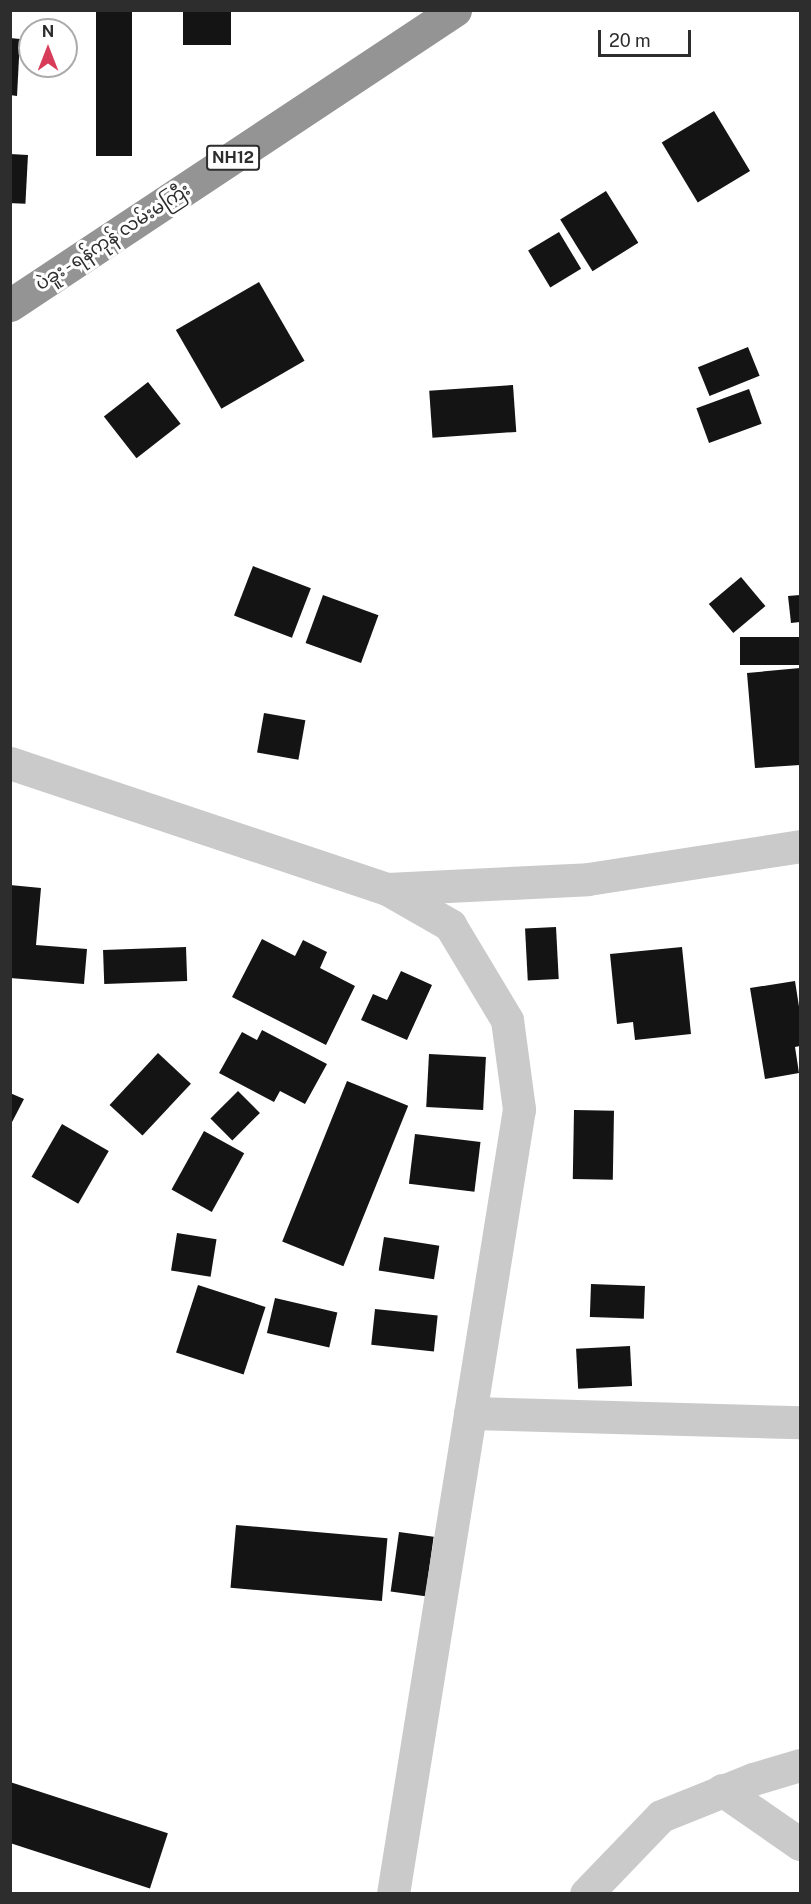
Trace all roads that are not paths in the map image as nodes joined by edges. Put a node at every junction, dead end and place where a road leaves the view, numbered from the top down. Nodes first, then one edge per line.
1 (455, 10) edge
2 (10, 305) edge
3 (10, 763) edge
4 (801, 846) edge
5 (387, 889) junction
6 (470, 1413) junction
7 (801, 1422) edge
8 (801, 1765) edge
9 (722, 1790) junction
10 (801, 1844) edge
11 (393, 1893) edge
12 (586, 1893) edge

1 - 2 highway, ပဲခူး - ရန်ကုန် လမ်းမကြီး / NH12
3 - 5 street
4 - 5 street
5 - 6 street
6 - 7 street
6 - 11 street
8 - 9 street
9 - 10 street
9 - 12 street

